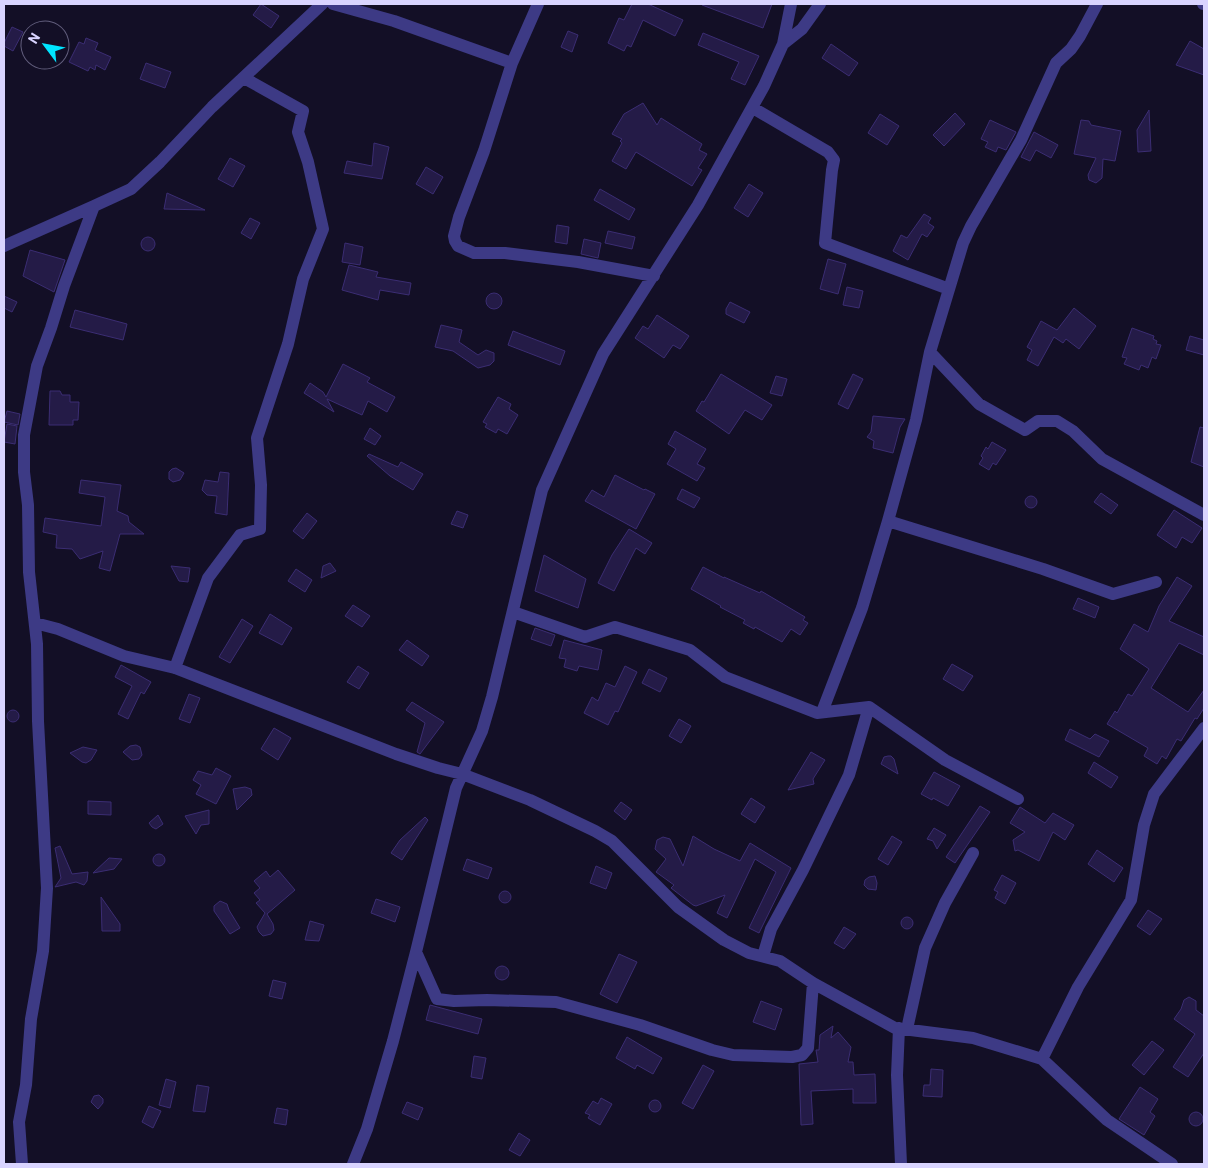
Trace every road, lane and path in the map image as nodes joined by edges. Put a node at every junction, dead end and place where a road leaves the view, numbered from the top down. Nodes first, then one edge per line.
1 (322, 4) edge
2 (333, 4) edge
3 (538, 4) edge
4 (791, 4) edge
5 (820, 4) edge
6 (1097, 4) edge
7 (783, 44) junction
8 (512, 63) junction
9 (244, 78) junction
10 (753, 108) junction
11 (94, 206) junction
12 (4, 246) edge
13 (654, 276) junction
14 (949, 289) junction
15 (930, 352) junction
16 (1204, 515) edge
17 (888, 521) junction
18 (1156, 582) dead end
19 (513, 612) junction
20 (35, 622) junction
21 (175, 668) junction
22 (869, 707) junction
23 (822, 712) junction
24 (1204, 728) edge
25 (462, 774) junction
26 (1018, 799) dead end
27 (973, 852) dead end
28 (416, 952) junction
29 (763, 956) junction
30 (813, 982) junction
31 (903, 1029) junction
32 (1042, 1059) junction
33 (22, 1164) edge
34 (353, 1164) edge
35 (900, 1164) edge
36 (1172, 1164) edge

1 - 9 street
2 - 8 street
3 - 8 street
4 - 7 street
5 - 7 street
6 - 14 street
7 - 10 street
8 - 13 street
9 - 11 street
9 - 21 street
10 - 13 street
10 - 14 street
11 - 12 street
11 - 20 street
13 - 19 street
14 - 15 street
15 - 16 street
15 - 17 street
17 - 18 street
17 - 23 street
19 - 23 street
19 - 25 street
20 - 21 street
20 - 33 street
21 - 25 street
22 - 23 street
22 - 26 street
22 - 29 street
24 - 32 street
25 - 28 street
25 - 29 street
27 - 31 street
28 - 30 street
28 - 34 street
29 - 30 street
30 - 31 street
31 - 32 street
31 - 35 street
32 - 36 street

